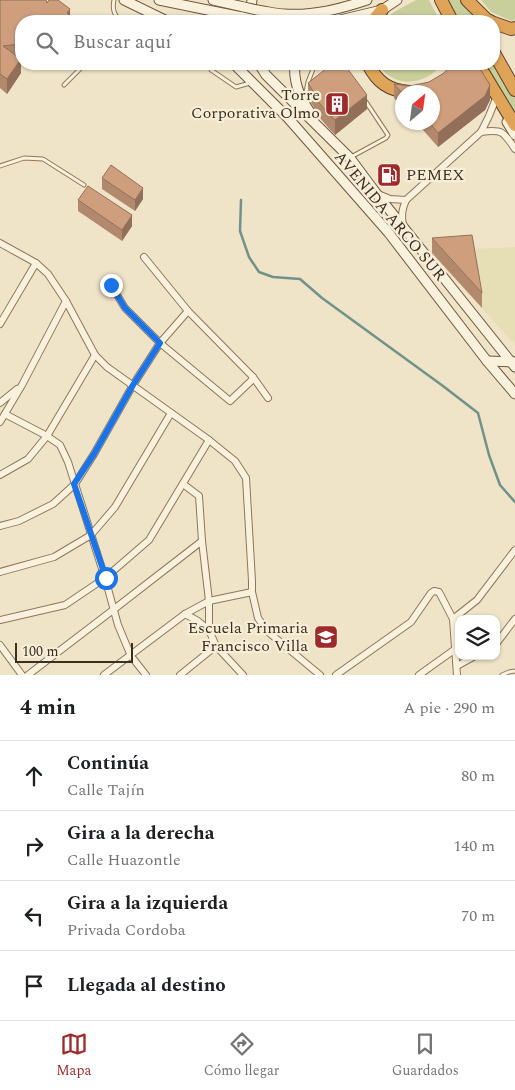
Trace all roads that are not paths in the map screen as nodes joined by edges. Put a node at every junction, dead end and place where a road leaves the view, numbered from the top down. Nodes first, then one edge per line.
1 (114, 0) edge
2 (124, 0) edge
3 (159, 0) edge
4 (213, 0) edge
5 (252, 0) edge
6 (366, 0) edge
7 (398, 0) edge
8 (436, 0) edge
9 (441, 0) edge
10 (463, 0) edge
11 (467, 0) edge
12 (382, 10) junction
13 (115, 15) edge
14 (155, 15) edge
15 (244, 15) edge
16 (248, 15) edge
17 (250, 15) edge
18 (266, 15) edge
19 (367, 15) edge
20 (378, 15) edge
21 (440, 15) edge
22 (445, 15) edge
23 (449, 15) edge
24 (472, 15) edge
25 (482, 15) edge
26 (500, 25) edge
27 (515, 28) edge
28 (500, 64) edge
29 (78, 70) edge
30 (211, 70) edge
31 (241, 70) edge
32 (263, 70) edge
33 (294, 70) edge
34 (313, 70) edge
35 (371, 70) edge
36 (476, 70) edge
37 (482, 70) edge
38 (254, 82) junction
39 (64, 85) dead end
40 (395, 90) edge
41 (515, 90) edge
42 (364, 99) edge
43 (494, 101) junction
44 (304, 102) junction
45 (515, 125) edge
46 (325, 132) junction
47 (481, 132) junction
48 (515, 135) edge
49 (515, 149) edge
50 (350, 158) junction
51 (0, 166) edge
52 (84, 185) dead end
53 (376, 193) junction
54 (406, 200) junction
55 (403, 226) junction
56 (0, 243) edge
57 (144, 256) dead end
58 (36, 263) junction
59 (111, 285) dead end
60 (66, 301) junction
61 (188, 310) junction
62 (0, 324) edge
63 (160, 343) junction
64 (95, 355) junction
65 (487, 361) junction
66 (514, 364) edge
67 (252, 379) junction
68 (22, 384) junction
69 (133, 385) junction
70 (515, 394) edge
71 (268, 398) dead end
72 (0, 403) edge
73 (171, 413) junction
74 (5, 414) junction
75 (0, 422) edge
76 (48, 436) junction
77 (210, 440) junction
78 (0, 475) edge
79 (74, 484) junction
80 (183, 484) junction
81 (0, 526) edge
82 (91, 534) junction
83 (202, 541) junction
84 (515, 550) edge
85 (0, 572) edge
86 (106, 578) junction
87 (252, 592) junction
88 (209, 601) junction
89 (113, 610) junction
90 (185, 614) junction
91 (453, 619) junction
92 (515, 619) edge
93 (0, 620) edge
94 (209, 630) junction
95 (500, 639) edge
96 (0, 645) edge
97 (216, 646) junction
98 (454, 650) junction
99 (131, 656) junction
100 (467, 660) edge
101 (457, 666) junction
102 (515, 671) edge
103 (22, 675) edge
104 (28, 675) edge
105 (104, 675) edge
106 (146, 675) edge
107 (180, 675) edge
108 (243, 675) edge
109 (320, 675) edge
110 (336, 675) edge
111 (419, 675) edge
112 (457, 675) edge
113 (502, 675) edge

1 - 13 lane
2 - 14 main road
3 - 15 main road
4 - 16 main road
5 - 17 main road
6 - 18 main road
7 - 12 main road
8 - 21 highway
8 - 22 main road
9 - 23 highway
10 - 24 highway
11 - 25 highway
12 - 19 main road
12 - 20 highway
26 - 27 highway
28 - 41 highway
29 - 39 lane
30 - 38 lane
31 - 38 main road, AVENIDA ARCO SUR
32 - 46 main road, AVENIDA ARCO SUR
33 - 44 main road
34 - 44 lane
35 - 40 highway
36 - 43 main road
37 - 45 highway
38 - 65 main road, AVENIDA ARCO SUR
42 - 50 lane
43 - 47 street
43 - 48 main road
44 - 46 main road
46 - 50 main road, AVENIDA ARCO SUR
47 - 49 street
47 - 54 street
50 - 53 main road, AVENIDA ARCO SUR
51 - 52 lane
53 - 54 street
53 - 55 main road, AVENIDA ARCO SUR
54 - 55 street
55 - 66 main road, AVENIDA ARCO SUR
56 - 58 street
57 - 61 street
58 - 60 street
58 - 62 street
59 - 63 street
60 - 64 street
60 - 68 street
61 - 63 street
61 - 67 street
63 - 67 street
63 - 69 street
64 - 69 street
64 - 76 street
65 - 66 main road
65 - 70 main road, AVENIDA ARCO SUR
67 - 71 street
68 - 72 street
68 - 74 street
69 - 73 street
69 - 79 street
73 - 77 street
73 - 82 street
74 - 75 street
74 - 76 street
76 - 78 street
76 - 79 street
77 - 80 street
77 - 87 street
79 - 81 street
79 - 82 street
80 - 83 street
80 - 86 street
82 - 85 street
82 - 86 street
83 - 88 street
83 - 89 street
84 - 91 street
86 - 89 street
86 - 93 street
87 - 88 street
87 - 109 street
88 - 90 street
88 - 94 street
89 - 99 street
89 - 104 street
90 - 94 street
90 - 99 street
91 - 98 street
91 - 110 street
92 - 95 street
94 - 97 street
96 - 103 street
97 - 107 street
97 - 108 street
98 - 101 street
98 - 111 street
99 - 105 street
99 - 106 street
100 - 101 street
101 - 112 street
102 - 113 lane

